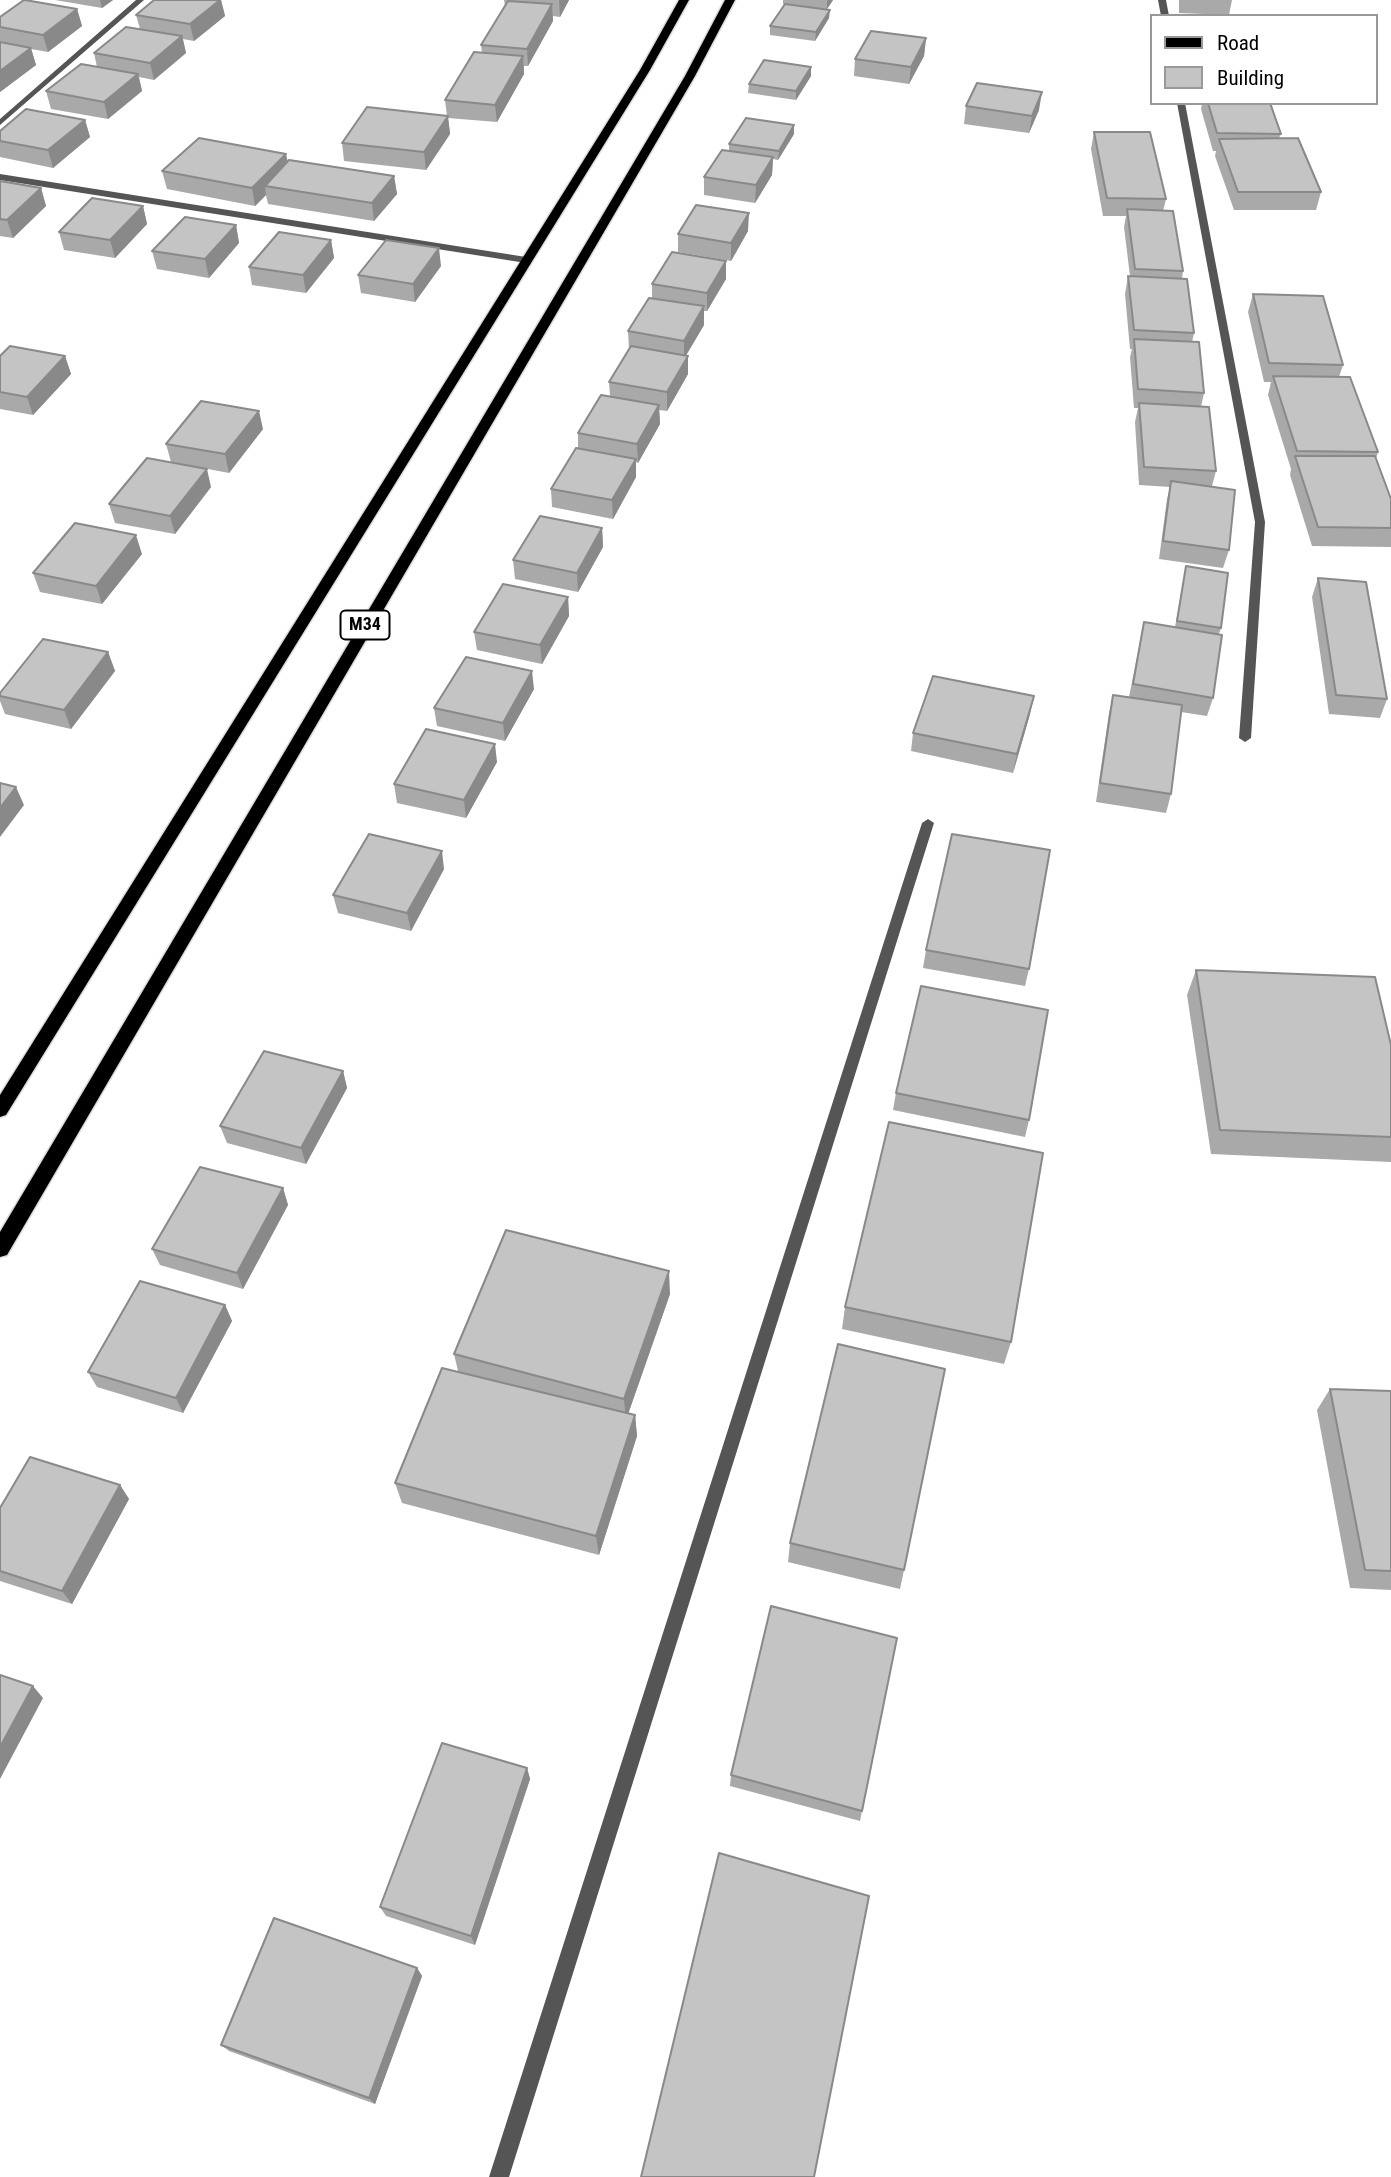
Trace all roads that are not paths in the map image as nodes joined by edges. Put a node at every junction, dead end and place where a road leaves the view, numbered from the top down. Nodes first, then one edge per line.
1 (140, 0) edge
2 (684, 0) edge
3 (730, 0) edge
4 (1181, 105) edge
5 (0, 123) edge
6 (0, 177) edge
7 (526, 260) junction
8 (1245, 738) dead end
9 (928, 823) dead end
10 (0, 1110) edge
11 (0, 1249) edge
12 (499, 2177) edge

1 - 5 street
2 - 7 main road, M34
3 - 11 main road, M34
4 - 8 street
6 - 7 street
7 - 10 main road, M34
9 - 12 street

